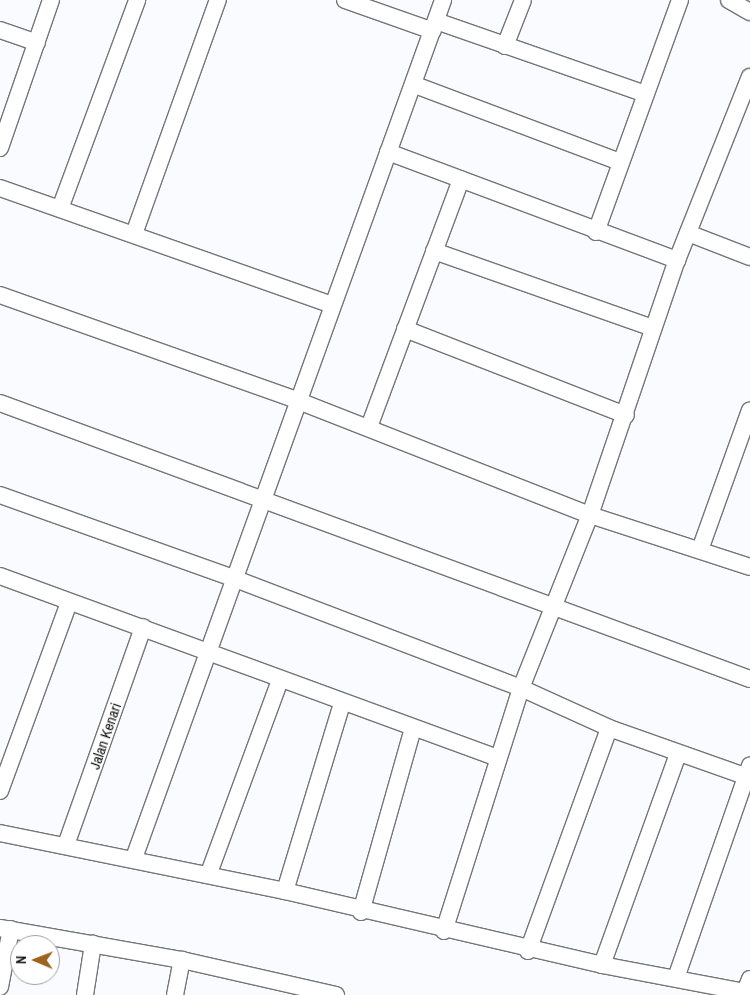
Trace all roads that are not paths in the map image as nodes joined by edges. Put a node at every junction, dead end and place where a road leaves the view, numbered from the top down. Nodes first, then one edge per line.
1 (51, 0) edge
2 (137, 0) edge
3 (218, 0) edge
4 (344, 0) edge
5 (443, 0) edge
6 (523, 0) edge
7 (680, 0) edge
8 (729, 0) edge
9 (750, 12) edge
10 (434, 26) junction
11 (0, 30) edge
12 (38, 43) junction
13 (505, 46) junction
14 (750, 76) edge
15 (415, 85) junction
16 (646, 94) junction
17 (7, 109) edge
18 (0, 148) edge
19 (388, 152) junction
20 (620, 162) junction
21 (461, 180) junction
22 (0, 188) edge
23 (61, 206) junction
24 (596, 232) junction
25 (134, 234) junction
26 (688, 234) junction
27 (434, 251) junction
28 (750, 257) edge
29 (677, 260) junction
30 (0, 295) edge
31 (330, 304) junction
32 (653, 328) junction
33 (405, 329) junction
34 (296, 400) junction
35 (0, 403) edge
36 (750, 410) edge
37 (626, 415) junction
38 (369, 427) junction
39 (0, 495) edge
40 (266, 498) junction
41 (590, 515) junction
42 (701, 547) junction
43 (750, 567) edge
44 (0, 578) edge
45 (233, 578) junction
46 (68, 602) junction
47 (553, 605) junction
48 (143, 627) junction
49 (208, 652) junction
50 (750, 679) edge
51 (280, 680) junction
52 (521, 688) junction
53 (342, 703) junction
54 (413, 728) junction
55 (609, 728) junction
56 (678, 754) junction
57 (498, 758) junction
58 (749, 773) edge
59 (0, 791) edge
60 (0, 832) edge
61 (66, 845) junction
62 (134, 858) junction
63 (209, 873) junction
64 (285, 891) junction
65 (361, 912) junction
66 (5, 929) edge
67 (444, 931) junction
68 (94, 944) junction
69 (528, 951) junction
70 (182, 960) junction
71 (602, 965) junction
72 (676, 978) junction
73 (264, 987) edge
74 (0, 988) edge
75 (748, 988) edge
76 (85, 995) edge
77 (175, 995) edge
78 (336, 995) edge

1 - 12 street
2 - 23 street
3 - 25 street
4 - 10 street
5 - 10 street
6 - 13 street
7 - 16 street
8 - 9 street
10 - 13 street
10 - 15 street
11 - 12 street
12 - 17 street
13 - 16 street
14 - 26 street
15 - 19 street
15 - 20 street
16 - 20 street
17 - 18 street
19 - 21 street
19 - 31 street
20 - 24 street
21 - 24 street
21 - 27 street
22 - 23 street
23 - 25 street
24 - 29 street
25 - 31 street
26 - 28 street
26 - 29 street
27 - 32 street
27 - 33 street
29 - 32 street
30 - 34 street
31 - 34 street
32 - 37 street
33 - 37 street
33 - 38 street
34 - 38 street
34 - 40 street
35 - 40 street
36 - 42 street
37 - 41 street
38 - 41 street
39 - 45 street
40 - 45 street
40 - 47 street
41 - 42 street
41 - 47 street
42 - 43 street
44 - 46 street
45 - 49 street
45 - 52 street
46 - 48 street
46 - 59 street
47 - 50 street
47 - 52 street
48 - 49 street
48 - 61 street, Jalan Kenari
49 - 51 street
49 - 62 street
51 - 53 street
51 - 63 street
52 - 55 street
52 - 57 street
53 - 54 street
53 - 64 street
54 - 57 street
54 - 65 street
55 - 56 street
55 - 69 street
56 - 58 street
56 - 71 street
57 - 67 street
58 - 72 street
60 - 61 street
61 - 62 street
62 - 63 street
63 - 64 street
64 - 65 street
65 - 67 street
66 - 68 street
66 - 74 street
67 - 69 street
68 - 70 street
68 - 76 street
69 - 71 street
70 - 73 street
70 - 77 street
71 - 72 street
72 - 75 street
73 - 78 street

